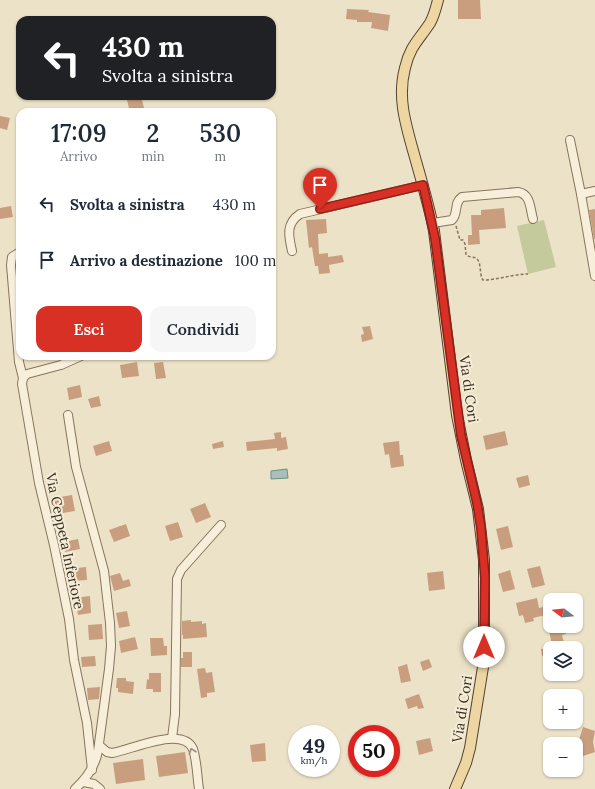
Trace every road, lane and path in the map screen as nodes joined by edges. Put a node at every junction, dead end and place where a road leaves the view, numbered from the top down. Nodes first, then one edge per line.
1 (438, 0) edge
2 (570, 140) dead end
3 (423, 185) junction
4 (595, 191) edge
5 (581, 194) junction
6 (454, 219) junction
7 (533, 220) dead end
8 (432, 223) junction
9 (292, 251) dead end
10 (16, 254) edge
11 (528, 274) dead end
12 (595, 276) edge
13 (16, 324) edge
14 (19, 360) edge
15 (72, 360) edge
16 (23, 378) junction
17 (68, 415) dead end
18 (220, 525) dead end
19 (172, 738) junction
20 (100, 746) junction
21 (92, 770) junction
22 (83, 782) junction
23 (75, 789) edge
24 (100, 789) edge
25 (198, 789) edge
26 (455, 789) edge

1 - 3 main road, Via di Cori
2 - 5 street
3 - 8 main road, Via di Cori
3 - 9 street
4 - 5 street
5 - 12 street
6 - 7 street
6 - 8 street
6 - 11 path
8 - 26 main road, Via di Cori
10 - 13 street, Via Ceppeta Inferiore
14 - 16 street, Via Ceppeta Inferiore
15 - 16 street
16 - 21 street, Via Ceppeta Inferiore
17 - 20 street, Via Ceppeta Inferiore
18 - 19 street
19 - 20 street
25 -> 19 street
20 - 21 street, Via Ceppeta Inferiore
21 - 22 street, Via Ceppeta Inferiore
22 - 23 street, Via Ceppeta Inferiore
22 - 24 street

